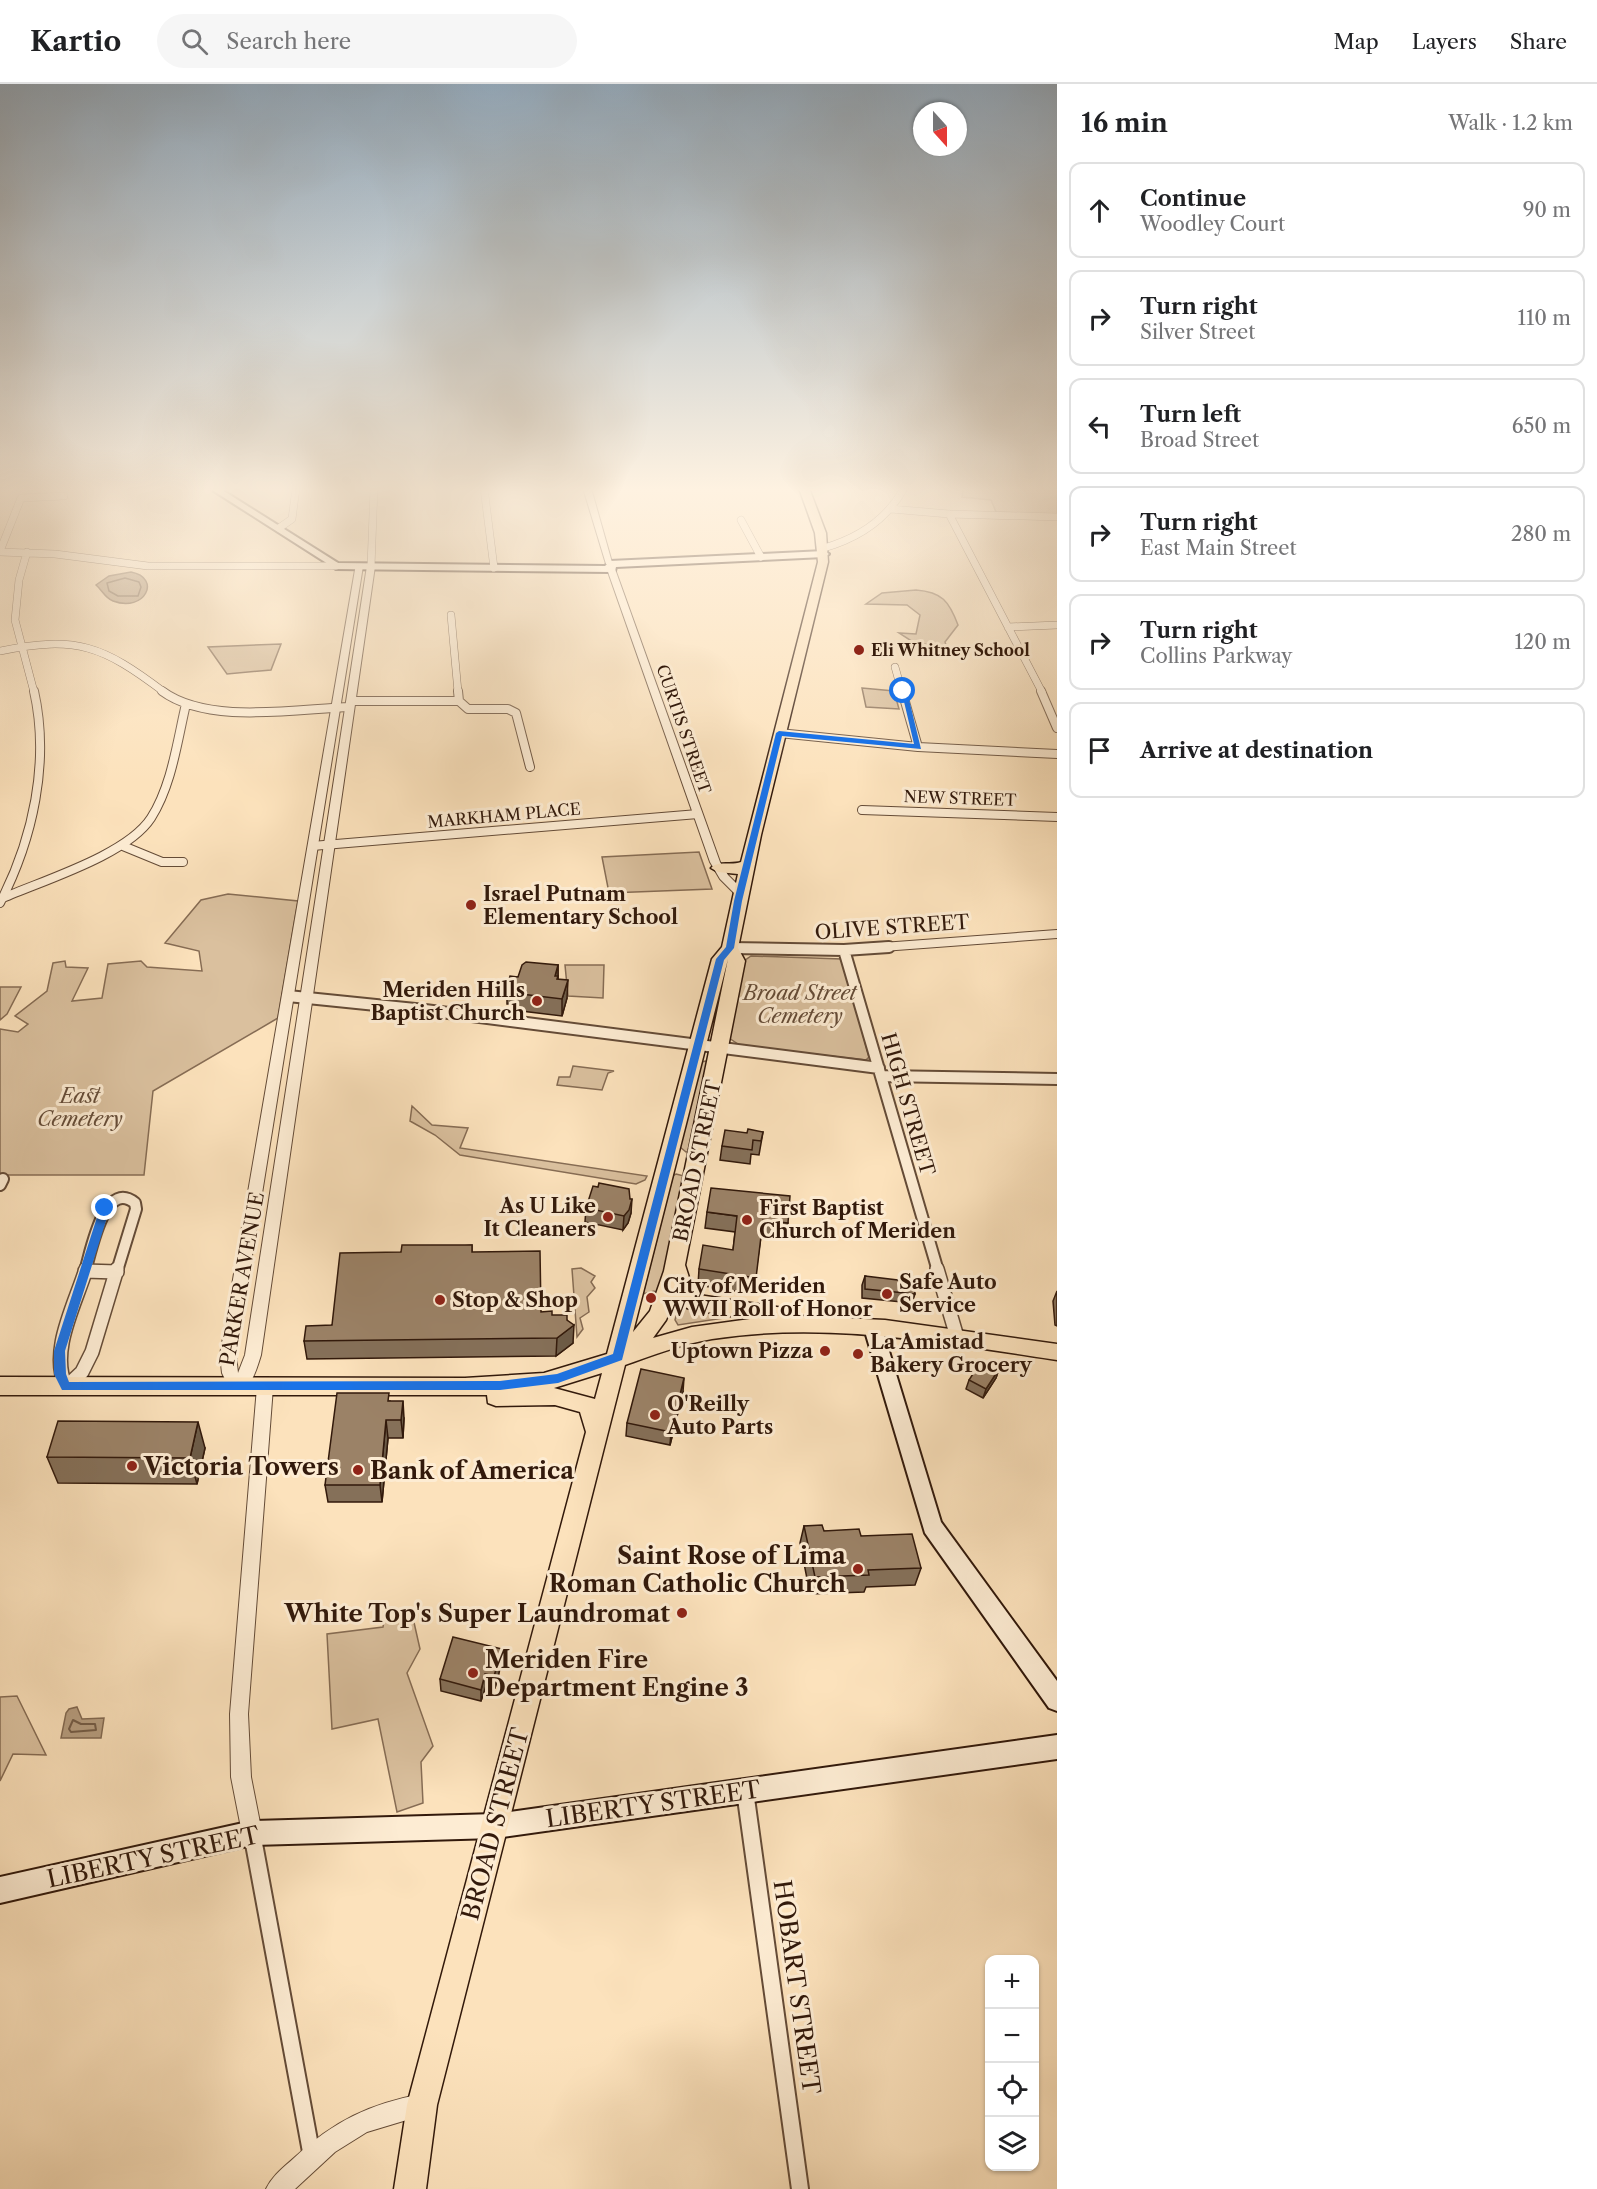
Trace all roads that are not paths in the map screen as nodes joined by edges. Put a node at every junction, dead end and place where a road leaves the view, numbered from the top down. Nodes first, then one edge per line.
1 (362, 586) edge
2 (618, 586) edge
3 (815, 586) edge
4 (987, 586) edge
5 (358, 611) junction
6 (451, 615) dead end
7 (1057, 624) edge
8 (1008, 627) junction
9 (11, 644) junction
10 (0, 651) edge
11 (344, 656) junction
12 (357, 656) junction
13 (895, 668) dead end
14 (459, 701) junction
15 (186, 704) junction
16 (350, 704) junction
17 (335, 707) junction
18 (1057, 728) edge
19 (779, 733) junction
20 (918, 747) junction
21 (1057, 754) edge
22 (530, 767) dead end
23 (324, 772) junction
24 (340, 772) junction
25 (862, 810) dead end
26 (698, 814) junction
27 (1057, 817) edge
28 (329, 844) junction
29 (123, 846) junction
30 (312, 846) junction
31 (183, 862) dead end
32 (747, 866) junction
33 (718, 868) junction
34 (740, 892) junction
35 (2, 900) edge
36 (300, 923) junction
37 (317, 923) junction
38 (1057, 934) edge
39 (730, 948) junction
40 (844, 950) junction
41 (288, 996) junction
42 (306, 996) junction
43 (698, 1045) junction
44 (720, 1048) junction
45 (881, 1072) junction
46 (1057, 1079) edge
47 (288, 1118) junction
48 (268, 1119) junction
49 (667, 1161) junction
50 (696, 1166) junction
51 (675, 1264) junction
52 (85, 1271) junction
53 (117, 1272) junction
54 (838, 1326) junction
55 (873, 1328) junction
56 (957, 1336) junction
57 (1057, 1352) edge
58 (618, 1357) junction
59 (0, 1386) edge
60 (66, 1386) junction
61 (265, 1387) junction
62 (465, 1387) junction
63 (237, 1388) junction
64 (597, 1433) junction
65 (1057, 1700) edge
66 (1057, 1747) edge
67 (745, 1791) junction
68 (495, 1826) junction
69 (252, 1833) junction
70 (0, 1890) edge
71 (422, 2105) junction
72 (312, 2157) junction
73 (278, 2189) edge
74 (410, 2189) edge
75 (800, 2189) edge

1 - 5 street, PARKER AVENUE
2 - 26 street, CURTIS STREET
3 - 19 main road, BROAD STREET
4 - 8 street
5 - 11 street, PARKER AVENUE
5 - 12 street, PARKER AVENUE
6 - 14 street
7 - 8 street
8 - 18 street
9 - 10 street
9 - 15 street
9 - 35 street
11 - 12 street
11 - 17 street, PARKER AVENUE
12 - 16 street, PARKER AVENUE
13 - 20 street
14 - 16 street
14 - 22 street
15 - 17 street
15 - 29 street
16 - 17 street
16 - 24 street, PARKER AVENUE
17 - 23 street, PARKER AVENUE
19 - 20 street
19 - 32 main road, BROAD STREET
20 - 21 street
23 - 24 street
23 - 30 street, PARKER AVENUE
24 - 28 street, PARKER AVENUE
25 - 27 street, NEW STREET
26 - 28 street, MARKHAM PLACE
26 - 33 street, CURTIS STREET
28 - 30 street, MARKHAM PLACE
28 - 37 street, PARKER AVENUE
29 - 31 street
29 - 35 street
30 - 36 street, PARKER AVENUE
32 - 33 main road
32 - 34 main road, BROAD STREET
33 - 34 street, CURTIS STREET
34 - 39 main road, BROAD STREET
36 - 37 street
36 - 41 street, PARKER AVENUE
37 - 42 street, PARKER AVENUE
38 - 40 street, OLIVE STREET
39 - 40 street, OLIVE STREET
39 - 43 main road, BROAD STREET
39 - 44 main road, BROAD STREET
40 - 45 street, HIGH STREET
41 - 42 street
41 - 48 street, PARKER AVENUE
42 - 43 street
42 - 47 street, PARKER AVENUE
43 - 44 street
43 - 49 main road, BROAD STREET
44 - 45 street
44 - 50 main road, BROAD STREET
45 - 46 street
45 - 56 street, HIGH STREET
47 - 48 street
47 - 63 street, PARKER AVENUE
48 - 63 street, PARKER AVENUE
49 - 50 main road
49 - 58 main road, BROAD STREET
50 - 51 main road, BROAD STREET
51 - 54 main road
51 - 58 main road, BROAD STREET
52 - 53 street
52 - 53 street
52 - 60 street
53 - 60 street
54 - 55 main road
54 - 58 main road
55 - 56 main road
55 - 65 main road
56 - 57 main road
58 - 62 main road
58 - 64 main road, BROAD STREET
59 - 60 main road
60 - 63 main road
61 - 62 main road
61 - 63 main road
61 - 69 street
62 - 64 main road
64 - 68 main road, BROAD STREET
66 - 67 main road, LIBERTY STREET
67 - 68 main road, LIBERTY STREET
67 - 75 street, HOBART STREET
68 - 69 main road, LIBERTY STREET
68 - 71 main road, BROAD STREET
69 - 70 main road, LIBERTY STREET
69 - 72 street
71 - 72 street
71 - 74 main road, BROAD STREET
72 - 73 street

